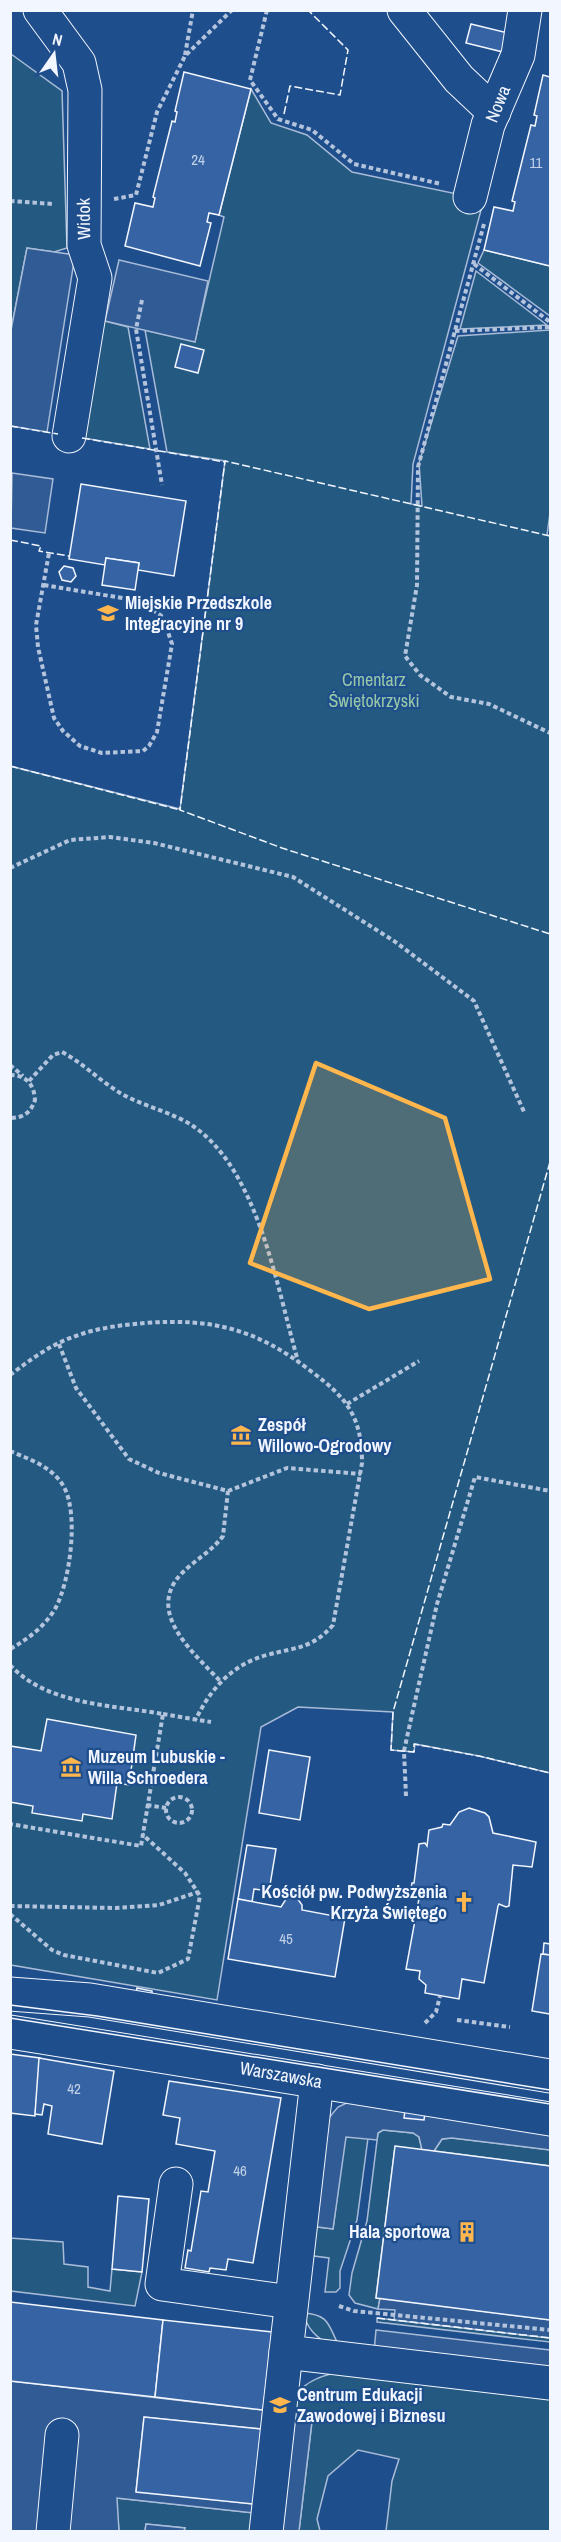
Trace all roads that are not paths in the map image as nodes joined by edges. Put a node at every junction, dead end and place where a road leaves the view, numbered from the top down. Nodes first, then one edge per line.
1 (40, 10) edge
2 (404, 10) edge
3 (525, 10) edge
4 (494, 112) junction
5 (470, 197) dead end
6 (69, 436) dead end
7 (10, 1994) edge
8 (10, 2032) edge
9 (550, 2076) edge
10 (316, 2081) junction
11 (550, 2119) edge
12 (176, 2184) dead end
13 (291, 2302) junction
14 (286, 2352) junction
15 (550, 2383) edge
16 (62, 2435) dead end
17 (53, 2532) edge
18 (266, 2532) edge

1 - 6 main road, Widok
2 - 4 main road
3 - 4 main road, Nowa
4 - 5 main road, Nowa
7 - 9 main road
8 - 10 main road, Warszawska
10 - 11 main road, Warszawska
10 - 13 main road
12 - 13 main road
13 - 14 main road
14 - 15 main road
14 - 18 main road
16 - 17 main road

